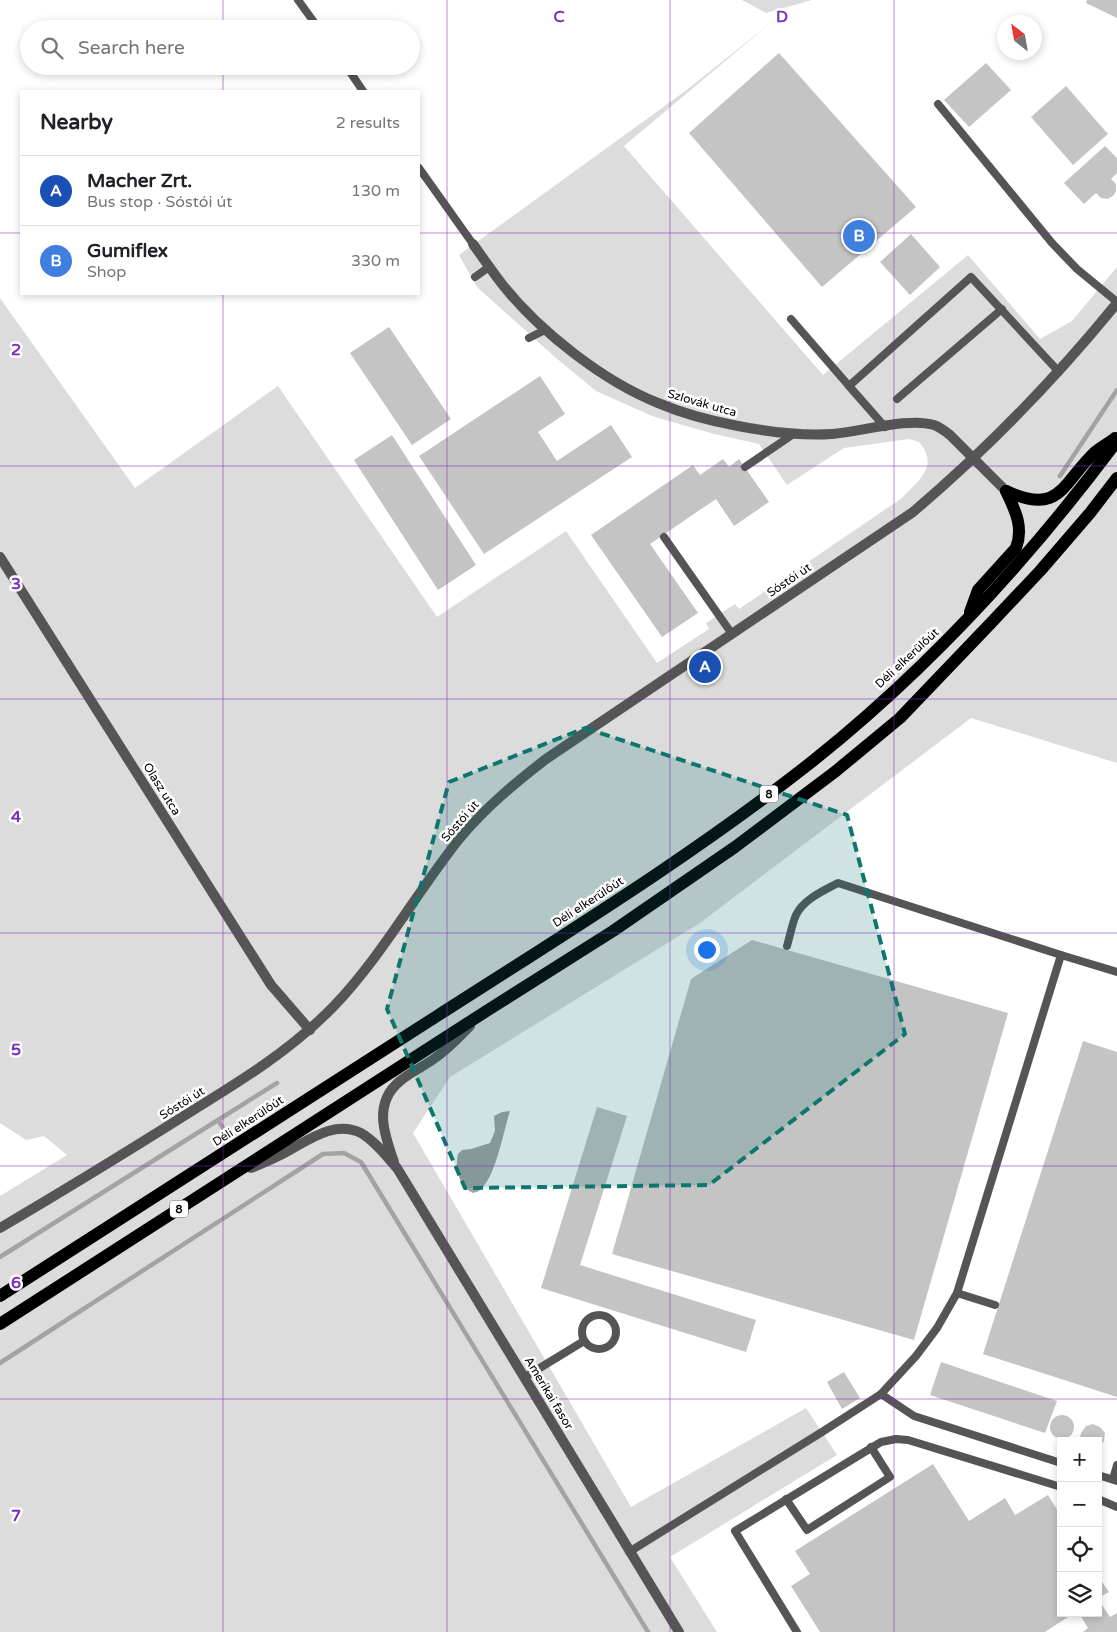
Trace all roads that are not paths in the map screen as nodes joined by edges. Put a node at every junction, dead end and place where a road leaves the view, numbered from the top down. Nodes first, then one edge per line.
1 (298, 0) edge
2 (312, 20) edge
3 (352, 75) edge
4 (362, 90) edge
5 (938, 104) dead end
6 (420, 169) edge
7 (473, 244) joint
8 (489, 267) junction
9 (475, 277) dead end
10 (1117, 302) edge
11 (1002, 309) junction
12 (791, 319) dead end
13 (545, 330) junction
14 (529, 338) dead end
15 (1059, 372) junction
16 (849, 386) junction
17 (897, 399) dead end
18 (885, 427) junction
19 (795, 434) junction
20 (1117, 437) edge
21 (1117, 441) edge
22 (973, 459) junction
23 (745, 467) dead end
24 (1117, 478) edge
25 (1006, 491) junction
26 (664, 537) dead end
27 (0, 557) edge
28 (968, 618) junction
29 (732, 634) junction
30 (787, 946) dead end
31 (1061, 955) junction
32 (1117, 972) edge
33 (488, 1010) junction
34 (310, 1030) junction
35 (396, 1168) junction
36 (225, 1180) junction
37 (0, 1228) edge
38 (957, 1293) junction
39 (0, 1296) edge
40 (995, 1304) dead end
41 (0, 1324) edge
42 (584, 1340) junction
43 (525, 1376) junction
44 (881, 1394) junction
45 (871, 1447) junction
46 (1057, 1462) edge
47 (1117, 1464) edge
48 (1102, 1476) edge
49 (1115, 1480) edge
50 (1057, 1486) edge
51 (786, 1499) junction
52 (1102, 1501) edge
53 (1117, 1507) edge
54 (629, 1552) junction
55 (679, 1632) edge
56 (798, 1632) edge

1 - 2 lane
3 - 4 lane
5 - 10 lane
6 - 7 lane
7 - 8 street, Szlovák utca
8 - 9 lane
8 - 13 street, Szlovák utca
10 - 15 street
11 - 15 lane
11 - 16 lane
11 - 17 lane
12 - 16 lane
13 - 14 lane
13 - 19 street, Szlovák utca
15 - 22 street
16 - 18 lane
18 - 19 street, Szlovák utca
18 - 22 street, Szlovák utca
19 - 23 lane
20 - 25 main road
21 - 28 main road, Déli elkerülőút / 8
22 - 25 street, Szlovák utca
22 - 29 street, Sóstói út
24 - 33 main road, 8
25 - 28 main road
26 - 29 lane
27 - 34 street, Olasz utca
28 - 39 main road, Déli elkerülőút / 8
29 - 34 street, Sóstói út
30 - 31 lane
31 - 32 lane
31 - 38 lane
33 - 35 street
33 - 36 main road, 8
34 - 37 street, Sóstói út
35 - 36 street
35 - 43 street, Amerikai fasor
36 - 41 main road, 8
38 - 40 lane
38 - 44 lane
42 - 42 lane
42 - 43 lane
43 - 54 street, Amerikai fasor
44 - 46 lane
44 - 54 lane
45 - 50 lane
45 - 51 lane
45 - 51 lane
47 - 49 lane
48 - 49 lane
51 - 56 lane
52 - 53 lane
54 - 55 street, Amerikai fasor

